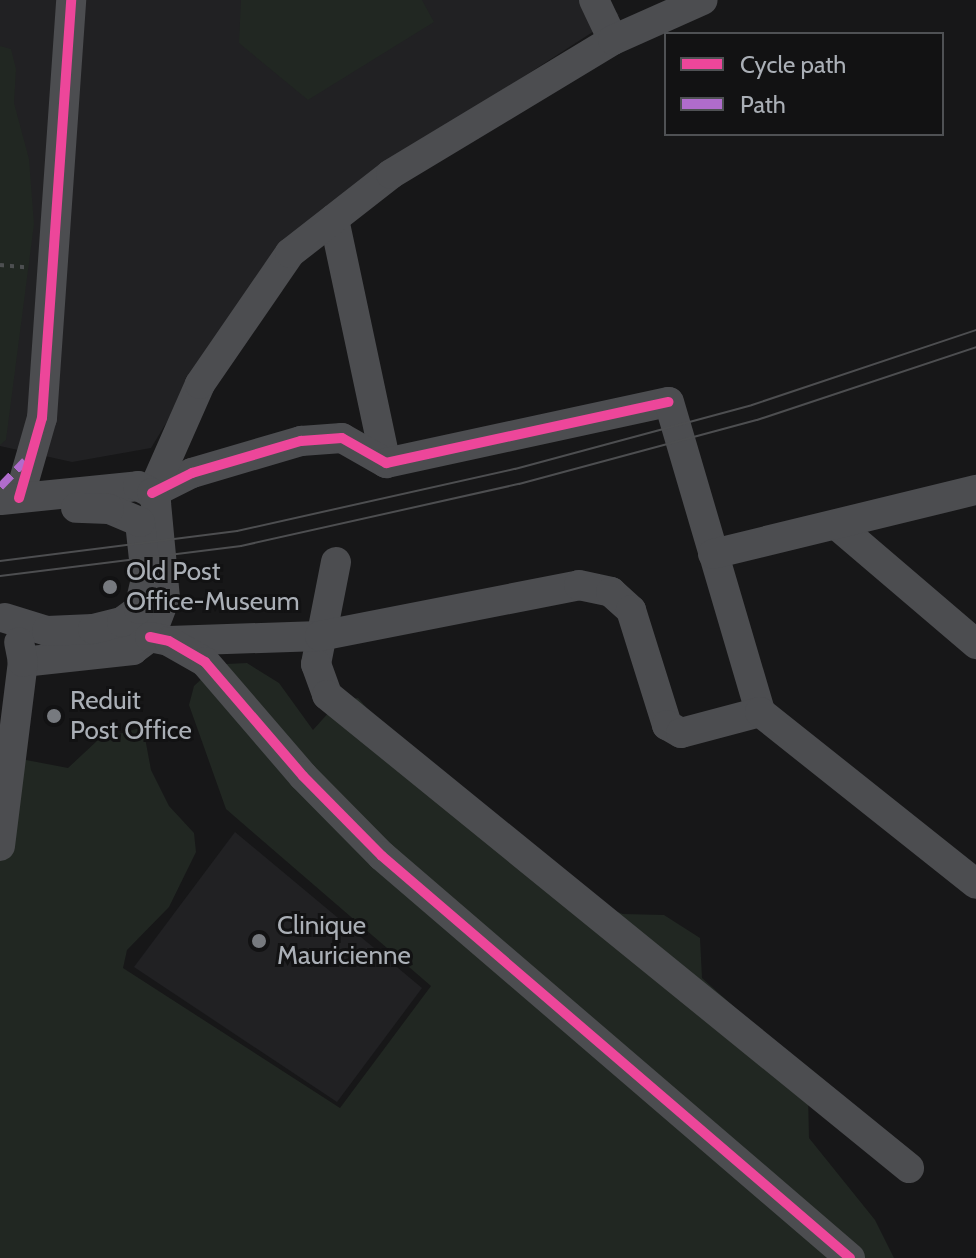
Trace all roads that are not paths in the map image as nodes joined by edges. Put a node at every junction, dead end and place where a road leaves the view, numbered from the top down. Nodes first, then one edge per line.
1 (71, 0) edge
2 (594, 0) edge
3 (703, 0) edge
4 (613, 40) junction
5 (334, 219) junction
6 (386, 463) junction
7 (976, 490) edge
8 (152, 493) junction
9 (5, 500) edge
10 (838, 526) junction
11 (713, 554) junction
12 (336, 562) dead end
13 (2, 616) edge
14 (320, 636) junction
15 (159, 639) junction
16 (976, 644) edge
17 (23, 662) junction
18 (760, 712) junction
19 (0, 846) edge
20 (976, 884) edge
21 (909, 1168) dead end
22 (850, 1258) edge

1 - 9 street
2 - 4 street
3 - 4 street
4 - 5 street
5 - 6 street
5 - 8 street
6 - 8 street
6 - 11 street
7 - 10 street
8 - 9 street
8 - 15 street
9 - 13 street
10 - 11 street
10 - 16 street
11 - 18 street
12 - 14 street
13 - 17 street
14 - 15 street
14 - 18 street
14 - 21 street
15 - 17 street
15 - 22 street
17 - 19 street
18 - 20 street

